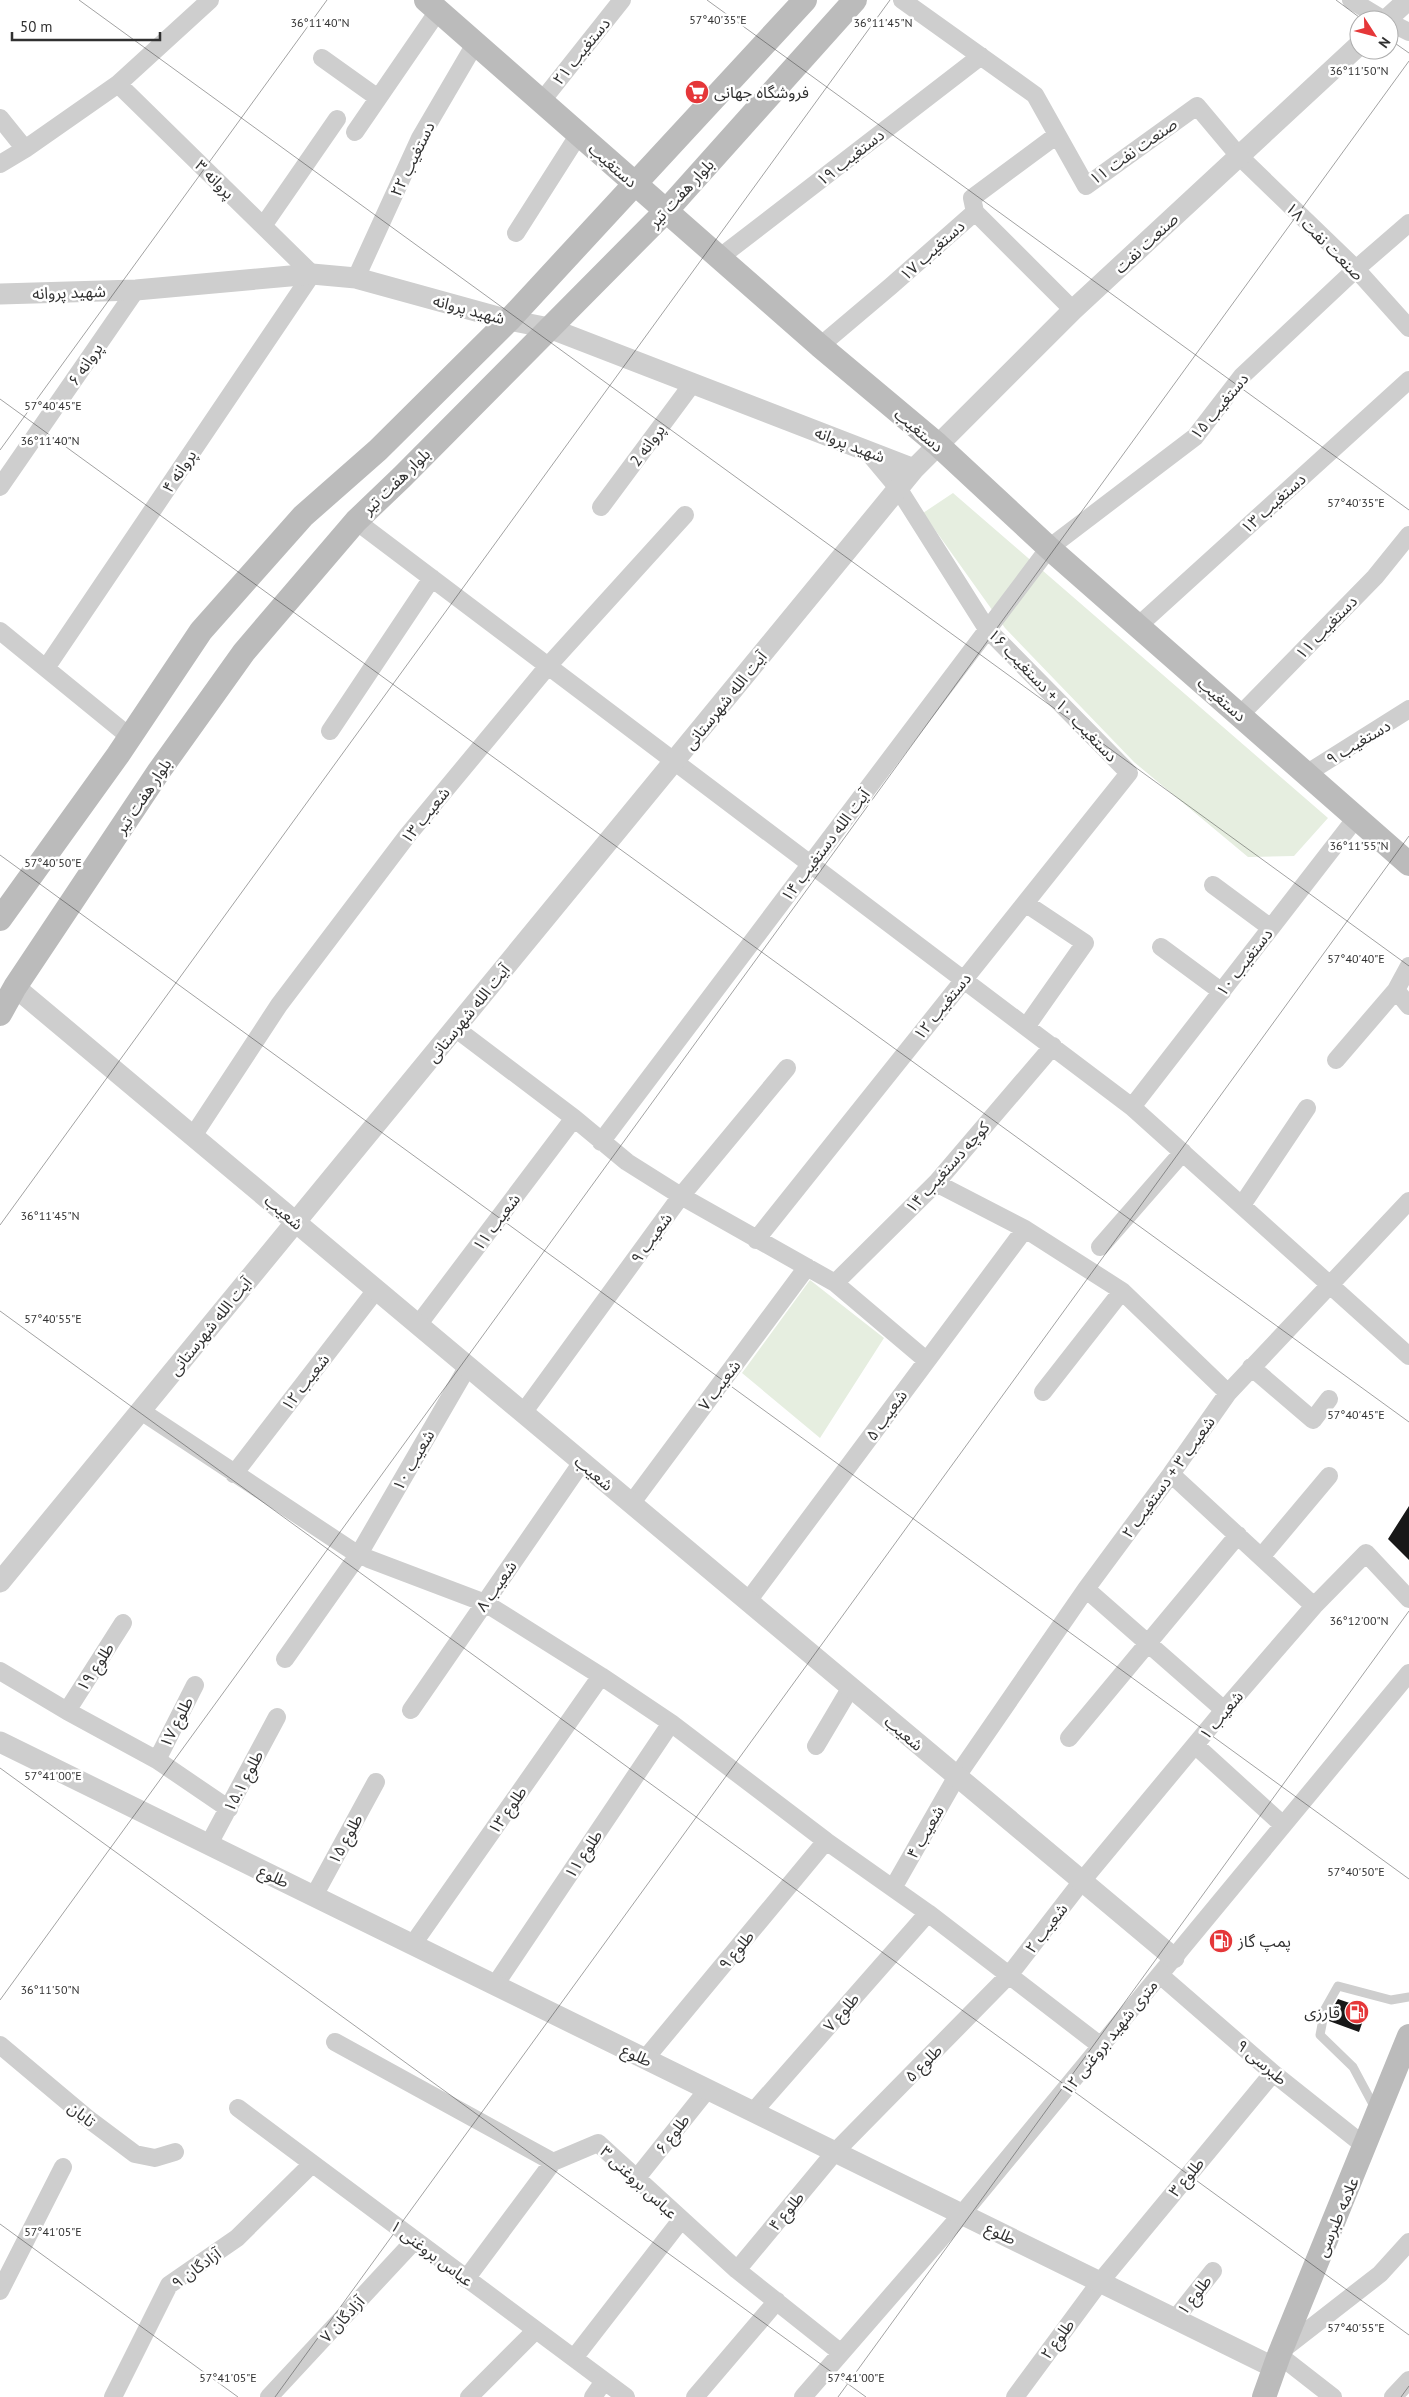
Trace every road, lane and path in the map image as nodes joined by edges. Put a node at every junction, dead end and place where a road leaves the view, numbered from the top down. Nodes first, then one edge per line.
1 (210, 0) edge
2 (622, 0) edge
3 (805, 0) edge
4 (855, 0) edge
5 (902, 0) edge
6 (1351, 0) edge
7 (1408, 0) edge
8 (432, 6) edge
9 (1368, 10) edge
10 (1396, 10) edge
11 (769, 38) junction
12 (475, 44) junction
13 (1349, 54) edge
14 (981, 56) junction
15 (322, 58) dead end
16 (798, 63) junction
17 (118, 84) junction
18 (378, 98) junction
19 (541, 102) junction
20 (0, 118) edge
21 (337, 119) dead end
22 (355, 132) dead end
23 (579, 134) junction
24 (1057, 135) junction
25 (25, 150) junction
26 (1239, 156) junction
27 (0, 164) edge
28 (635, 184) junction
29 (666, 211) junction
30 (974, 212) junction
31 (1409, 223) edge
32 (263, 226) junction
33 (516, 233) dead end
34 (719, 258) junction
35 (1356, 269) junction
36 (312, 274) junction
37 (356, 278) junction
38 (136, 290) junction
39 (0, 294) edge
40 (1073, 310) junction
41 (509, 320) junction
42 (549, 328) junction
43 (1409, 328) edge
44 (820, 346) junction
45 (1409, 380) edge
46 (693, 383) junction
47 (937, 444) junction
48 (378, 450) junction
49 (866, 450) junction
50 (914, 469) junction
51 (402, 477) junction
52 (0, 487) edge
53 (898, 488) junction
54 (601, 507) dead end
55 (685, 515) dead end
56 (356, 521) junction
57 (1409, 535) edge
58 (1049, 548) junction
59 (432, 578) junction
60 (1138, 626) junction
61 (988, 629) junction
62 (0, 632) edge
63 (548, 666) junction
64 (46, 668) junction
65 (1409, 709) edge
66 (1240, 715) junction
67 (330, 732) dead end
68 (130, 737) junction
69 (674, 761) junction
70 (1129, 773) joint
71 (1306, 774) junction
72 (1356, 818) junction
73 (810, 864) junction
74 (1409, 864) edge
75 (1213, 885) dead end
76 (1025, 903) junction
77 (0, 919) edge
78 (1271, 928) junction
79 (1161, 947) dead end
80 (1409, 966) edge
81 (963, 979) junction
82 (15, 987) junction
83 (1396, 990) junction
84 (1222, 992) junction
85 (1409, 1006) edge
86 (0, 1014) edge
87 (1026, 1026) junction
88 (455, 1028) junction
89 (1053, 1046) junction
90 (1336, 1060) dead end
91 (787, 1068) dead end
92 (1132, 1106) junction
93 (1307, 1108) dead end
94 (574, 1118) junction
95 (193, 1136) junction
96 (600, 1142) junction
97 (1183, 1152) junction
98 (936, 1183) junction
99 (681, 1196) junction
100 (1409, 1201) edge
101 (1242, 1205) junction
102 (295, 1222) junction
103 (1025, 1229) junction
104 (756, 1240) junction
105 (1100, 1247) dead end
106 (808, 1267) junction
107 (835, 1283) junction
108 (1329, 1284) junction
109 (376, 1290) junction
110 (1122, 1290) junction
111 (418, 1325) junction
112 (1409, 1356) edge
113 (926, 1360) junction
114 (468, 1366) junction
115 (1251, 1368) junction
116 (1043, 1392) dead end
117 (1228, 1393) junction
118 (1329, 1398) dead end
119 (140, 1411) junction
120 (523, 1413) junction
121 (582, 1462) junction
122 (234, 1474) junction
123 (1171, 1474) junction
124 (1329, 1476) dead end
125 (631, 1504) junction
126 (1238, 1536) junction
127 (359, 1554) junction
128 (1261, 1557) junction
129 (0, 1582) edge
130 (1086, 1589) junction
131 (1409, 1599) edge
132 (748, 1602) junction
133 (485, 1603) junction
134 (1314, 1606) junction
135 (123, 1623) dead end
136 (1148, 1643) junction
137 (285, 1659) dead end
138 (0, 1671) edge
139 (601, 1676) junction
140 (195, 1685) dead end
141 (1405, 1685) edge
142 (851, 1688) junction
143 (411, 1710) dead end
144 (1224, 1710) junction
145 (67, 1711) junction
146 (277, 1717) dead end
147 (671, 1723) junction
148 (1069, 1738) dead end
149 (0, 1742) edge
150 (1195, 1745) junction
151 (816, 1746) dead end
152 (157, 1760) junction
153 (957, 1776) junction
154 (376, 1782) dead end
155 (228, 1809) junction
156 (1283, 1826) junction
157 (826, 1841) junction
158 (209, 1844) junction
159 (1082, 1881) junction
160 (893, 1888) junction
161 (314, 1896) junction
162 (928, 1913) junction
163 (413, 1944) junction
164 (1174, 1958) junction
165 (1010, 1974) junction
166 (1160, 1975) junction
167 (495, 1985) junction
168 (1409, 1997) edge
169 (1409, 2036) edge
170 (335, 2042) dead end
171 (0, 2045) edge
172 (1101, 2046) junction
173 (646, 2058) junction
174 (1273, 2072) junction
175 (708, 2089) junction
176 (238, 2108) dead end
177 (753, 2112) junction
178 (1378, 2114) junction
179 (1366, 2147) junction
180 (176, 2152) dead end
181 (835, 2152) junction
182 (552, 2162) junction
183 (312, 2164) junction
184 (63, 2167) dead end
185 (636, 2179) junction
186 (962, 2214) junction
187 (681, 2220) junction
188 (415, 2240) junction
189 (1409, 2242) edge
190 (736, 2270) junction
191 (1213, 2271) dead end
192 (466, 2279) junction
193 (1100, 2282) junction
194 (0, 2291) edge
195 (777, 2301) junction
196 (1175, 2319) junction
197 (536, 2330) junction
198 (840, 2352) junction
199 (574, 2358) junction
200 (1278, 2358) junction
201 (1409, 2380) edge
202 (604, 2381) junction
203 (113, 2397) edge
204 (269, 2397) edge
205 (469, 2397) edge
206 (593, 2397) edge
207 (626, 2397) edge
208 (695, 2397) edge
209 (803, 2397) edge
210 (1015, 2397) edge
211 (1264, 2397) edge
212 (1333, 2397) edge
213 (1393, 2397) edge

1 - 17 street
2 - 19 street, دستغیب ۲۱
3 - 11 main road
4 - 16 main road, بلوار هفت تیر
5 - 14 street, صنعت نفت ۱۱
6 - 9 street
7 - 10 street
8 - 12 main road, دستغیب
8 - 18 street
11 - 16 main road
11 - 28 main road
12 - 19 main road, دستغیب
12 - 37 street, دستغیب ۲۲
13 - 26 street, صنعت نفت
14 - 24 street, صنعت نفت ۱۱
14 - 34 street, دستغیب ۱۹
15 - 18 street
16 - 29 main road, بلوار هفت تیر
17 - 25 street
17 - 32 street, پروانه ۳
18 - 22 street
19 - 23 main road, دستغیب
20 - 25 street
21 - 32 street
23 - 28 main road, دستغیب
23 - 33 street
24 - 26 street, صنعت نفت ۱۱
24 - 30 street, دستغیب ۱۷
25 - 27 street
26 - 35 street, صنعت نفت ۱۸
26 - 40 street, صنعت نفت
28 - 29 main road, دستغیب
28 - 41 main road
29 - 34 main road, دستغیب
29 - 42 main road, بلوار هفت تیر
30 - 40 street
30 - 44 street, دستغیب ۱۷
31 - 35 street, دستغیب ۱۵
32 - 36 street, پروانه ۳
34 - 44 main road, دستغیب
35 - 43 street, صنعت نفت ۱۸
35 - 58 street, دستغیب ۱۵
36 - 37 street, شهید پروانه
36 - 38 street, شهید پروانه
36 - 64 street, پروانه ۴
37 - 41 street, شهید پروانه
38 - 39 street, شهید پروانه
38 - 52 street, پروانه ۶
40 - 47 street, صنعت نفت
41 - 42 street, شهید پروانه
41 - 48 main road
42 - 46 street, شهید پروانه
42 - 51 main road, بلوار هفت تیر
44 - 47 main road, دستغیب
45 - 60 street, دستغیب ۱۳
46 - 49 street, شهید پروانه
46 - 54 street, پروانه 2
47 - 50 street, آیت الله شهرستانی
47 - 58 main road, دستغیب
48 - 51 main road
48 - 68 main road
49 - 50 street, شهید پروانه
49 - 53 street, دستغیب ۱۰ + دستغیب ۱۶
50 - 53 street, آیت الله شهرستانی
51 - 56 main road, بلوار هفت تیر
53 - 61 street, دستغیب ۱۰ + دستغیب ۱۶
53 - 69 street, آیت الله شهرستانی
55 - 63 street, شعیب ۱۳
56 - 59 street
56 - 82 main road, بلوار هفت تیر
57 - 66 street, دستغیب ۱۱
58 - 60 main road, دستغیب
58 - 61 street, آیت الله دستغیب ۱۴
59 - 63 street
59 - 67 street
60 - 66 main road, دستغیب
61 - 70 street, دستغیب ۱۰ + دستغیب ۱۶
61 - 73 street, آیت الله دستغیب ۱۴
62 - 64 street
63 - 69 street
63 - 95 street, شعیب ۱۳
64 - 68 street
65 - 71 street, دستغیب ۹
66 - 71 main road, دستغیب
68 - 77 main road
69 - 73 street
69 - 88 street, آیت الله شهرستانی
70 - 76 street, دستغیب ۱۲
71 - 72 main road, دستغیب
72 - 74 main road, دستغیب
72 - 78 street, دستغیب ۱۰
73 - 81 street
73 - 96 street, آیت الله دستغیب ۱۴
75 - 78 street
76 - 81 street, دستغیب ۱۲
76 - 87 street
78 - 84 street, دستغیب ۱۰
79 - 84 street
80 - 83 street
81 - 87 street
81 - 104 street, دستغیب ۱۲
82 - 86 main road, بلوار هفت تیر
82 - 95 street, شعیب
83 - 85 street
83 - 90 street
84 - 92 street, دستغیب ۱۰
87 - 89 street
88 - 94 street
88 - 102 street, آیت الله شهرستانی
89 - 92 street
89 - 98 street, کوچه دستغیب ۱۴
91 - 99 street, شعیب ۹
92 - 97 street
93 - 101 street
94 - 96 street
94 - 111 street, شعیب ۱۱
95 - 102 street, شعیب
96 - 99 street
97 - 101 street
97 - 105 street
98 - 103 street
98 - 107 street, کوچه دستغیب ۱۴
99 - 104 street
99 - 120 street, شعیب ۹
100 - 108 street, شعیب ۳ + دستغیب ۲
101 - 108 street
102 - 109 street, شعیب
102 - 119 street, آیت الله شهرستانی
103 - 110 street
103 - 113 street, شعیب ۵
104 - 106 street
106 - 107 street
106 - 125 street, شعیب ۷
107 - 113 street
108 - 112 street
108 - 115 street, شعیب ۳ + دستغیب ۲
109 - 111 street, شعیب
109 - 122 street, شعیب ۱۲
110 - 116 street
110 - 117 street
111 - 114 street, شعیب
113 - 132 street, شعیب ۵
114 - 120 street, شعیب
114 - 127 street, شعیب ۱۰
115 - 117 street, شعیب ۳ + دستغیب ۲
115 - 118 street
117 - 123 street, شعیب ۳ + دستغیب ۲
119 - 122 street
119 - 129 street, آیت الله شهرستانی
120 - 121 street, شعیب
121 - 125 street, شعیب
121 - 133 street, شعیب ۸
122 - 127 street
123 - 126 street
123 - 130 street, شعیب ۳ + دستغیب ۲
124 - 128 street
125 - 132 street, شعیب
126 - 128 street
126 - 136 street
127 - 133 street
127 - 137 street, شعیب ۱۰
128 - 134 street
130 - 136 street
130 - 153 street, شعیب ۳ + دستغیب ۲
131 - 134 street, شعیب ۱
132 - 142 street, شعیب
133 - 139 street
133 - 143 street, شعیب ۸
134 - 144 street, شعیب ۱
135 - 145 street, طلوع ۱۹
136 - 144 street
136 - 148 street
138 - 145 street
139 - 147 street
139 - 163 street, طلوع ۱۳
140 - 152 street, طلوع ۱۷
141 - 156 street, ۱۲ متری شهید بروغنی
142 - 151 street
142 - 153 street, شعیب
144 - 150 street, شعیب ۱
145 - 152 street
146 - 155 street, طلوع ۱۵.۱
147 - 157 street
147 - 167 street, طلوع ۱۱
149 - 158 street, طلوع
150 - 156 street
150 - 159 street, شعیب ۱
152 - 155 street
153 - 159 street, شعیب
153 - 160 street, شعیب ۴
154 - 161 street, طلوع ۱۵
155 - 158 street, طلوع ۱۵.۱
156 - 164 street, ۱۲ متری شهید بروغنی
157 - 160 street
157 - 173 street, طلوع ۹
158 - 161 street, طلوع
159 - 164 street, شعیب
159 - 165 street, شعیب ۲
160 - 162 street
161 - 163 street, طلوع
162 - 165 street
162 - 177 street, طلوع ۷
163 - 167 street, طلوع
164 - 166 street, ۱۲ متری شهید بروغنی
165 - 172 street
165 - 181 street, طلوع ۵
166 - 172 street, ۱۲ متری شهید بروغنی
166 - 174 street, طبرسی ۹
167 - 173 street, طلوع
168 - 178 lane
169 - 178 main road, علامه طبرسی
170 - 182 street
171 - 180 street, تابان
172 - 186 street, ۱۲ متری شهید بروغنی
173 - 175 street, طلوع
174 - 179 street, طبرسی ۹
174 - 193 street, طلوع ۳
175 - 177 street, طلوع
175 - 185 street, طلوع ۶
176 - 183 street, عباس بروغنی ۱
177 - 181 street, طلوع
178 - 179 main road, علامه طبرسی
179 - 200 main road, علامه طبرسی
181 - 186 street, طلوع
181 - 190 street, طلوع ۴
182 - 185 street, عباس بروغنی ۳
182 - 192 street
183 - 188 street, عباس بروغنی ۱
183 - 203 street, آزادگان ۹
184 - 194 street
185 - 187 street, عباس بروغنی ۳
186 - 193 street, طلوع
186 - 198 street, ۱۲ متری شهید بروغنی
187 - 190 street, عباس بروغنی ۳
187 - 199 street
188 - 192 street, عباس بروغنی ۱
188 - 204 street, آزادگان ۷
189 - 200 street
190 - 195 street, عباس بروغنی ۳
191 - 196 street, طلوع ۱
192 - 197 street, عباس بروغنی ۱
193 - 196 street, طلوع
193 - 210 street, طلوع ۲
195 - 198 street, عباس بروغنی ۳
195 - 208 street
196 - 200 street, طلوع
197 - 199 street, عباس بروغنی ۱
197 - 205 street
198 - 209 street, ۱۲ متری شهید بروغنی
199 - 202 street, عباس بروغنی ۱
200 - 211 main road, علامه طبرسی
200 - 212 street
201 - 213 street
202 - 206 street
202 - 207 street, عباس بروغنی ۱

